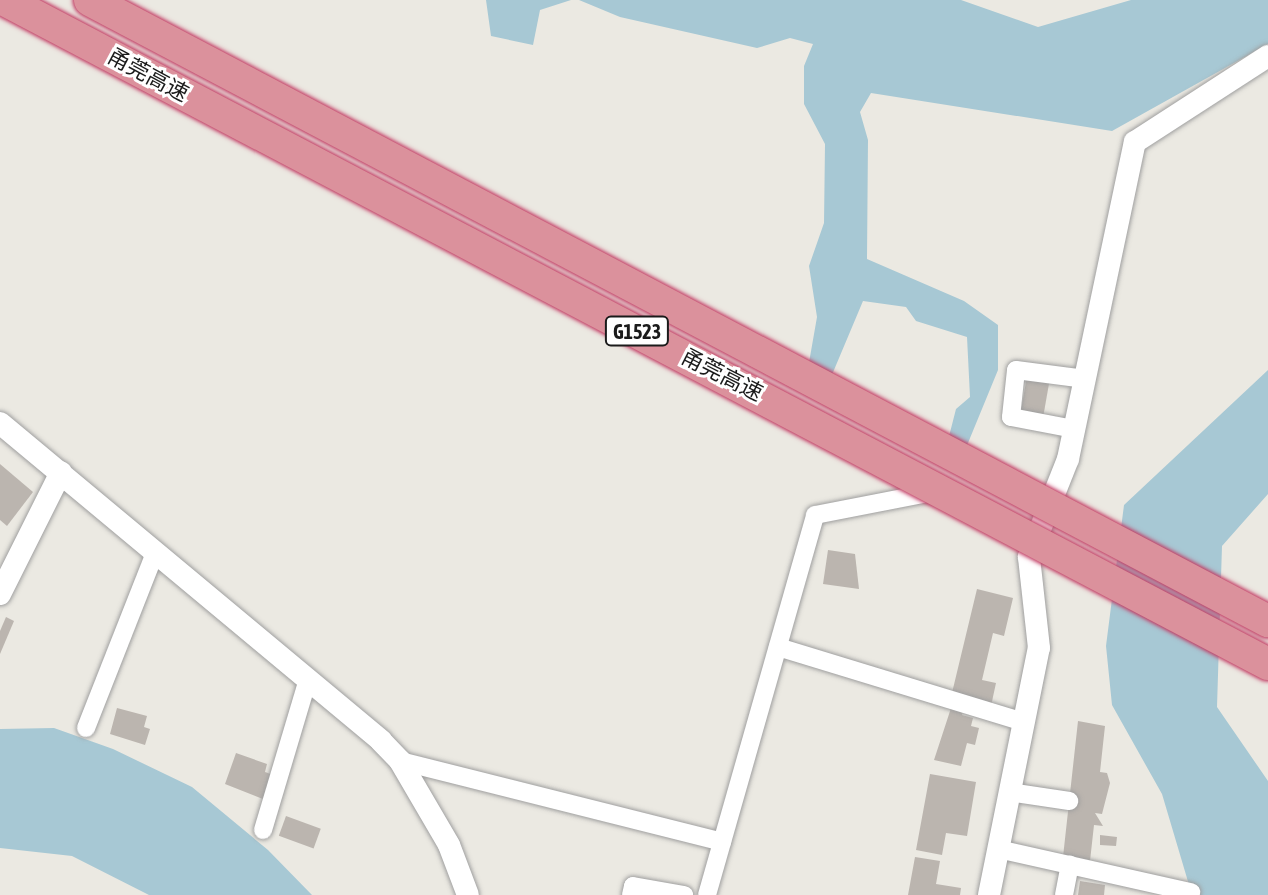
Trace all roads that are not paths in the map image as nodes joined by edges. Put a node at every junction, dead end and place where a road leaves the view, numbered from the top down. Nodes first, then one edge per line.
1 (5, 0) edge
2 (90, 0) edge
3 (1268, 56) edge
4 (1085, 379) junction
5 (0, 423) edge
6 (1074, 429) junction
7 (61, 472) junction
8 (945, 490) junction
9 (155, 553) junction
10 (0, 594) edge
11 (1268, 621) edge
12 (778, 647) junction
13 (1268, 664) edge
14 (308, 679) junction
15 (1023, 722) junction
16 (86, 728) dead end
17 (400, 761) junction
18 (1009, 792) junction
19 (1069, 801) dead end
20 (263, 830) dead end
21 (722, 842) junction
22 (998, 849) junction
23 (1070, 865) junction
24 (1191, 892) dead end
25 (712, 894) edge
26 (468, 895) edge
27 (631, 895) edge
28 (684, 895) edge
29 (989, 895) edge
30 (1064, 895) edge

1 - 8 highway, 甬莞高速 / G1523, bridge
2 - 11 highway, 甬莞高速 / G1523, bridge
3 - 4 street
4 - 6 street
4 - 6 street
5 - 7 street
6 - 15 street
7 - 9 street
7 - 10 street
8 - 12 street
8 - 13 highway, 甬莞高速 / G1523, bridge
9 - 14 street
9 - 16 street
12 - 15 street
12 - 21 street
14 - 17 street
14 - 20 street
15 - 18 street
17 - 21 street
17 - 26 street
18 - 19 street
18 - 22 street
21 - 25 street
22 - 23 street
22 - 29 street
23 - 24 street
23 - 30 street
27 - 28 street

